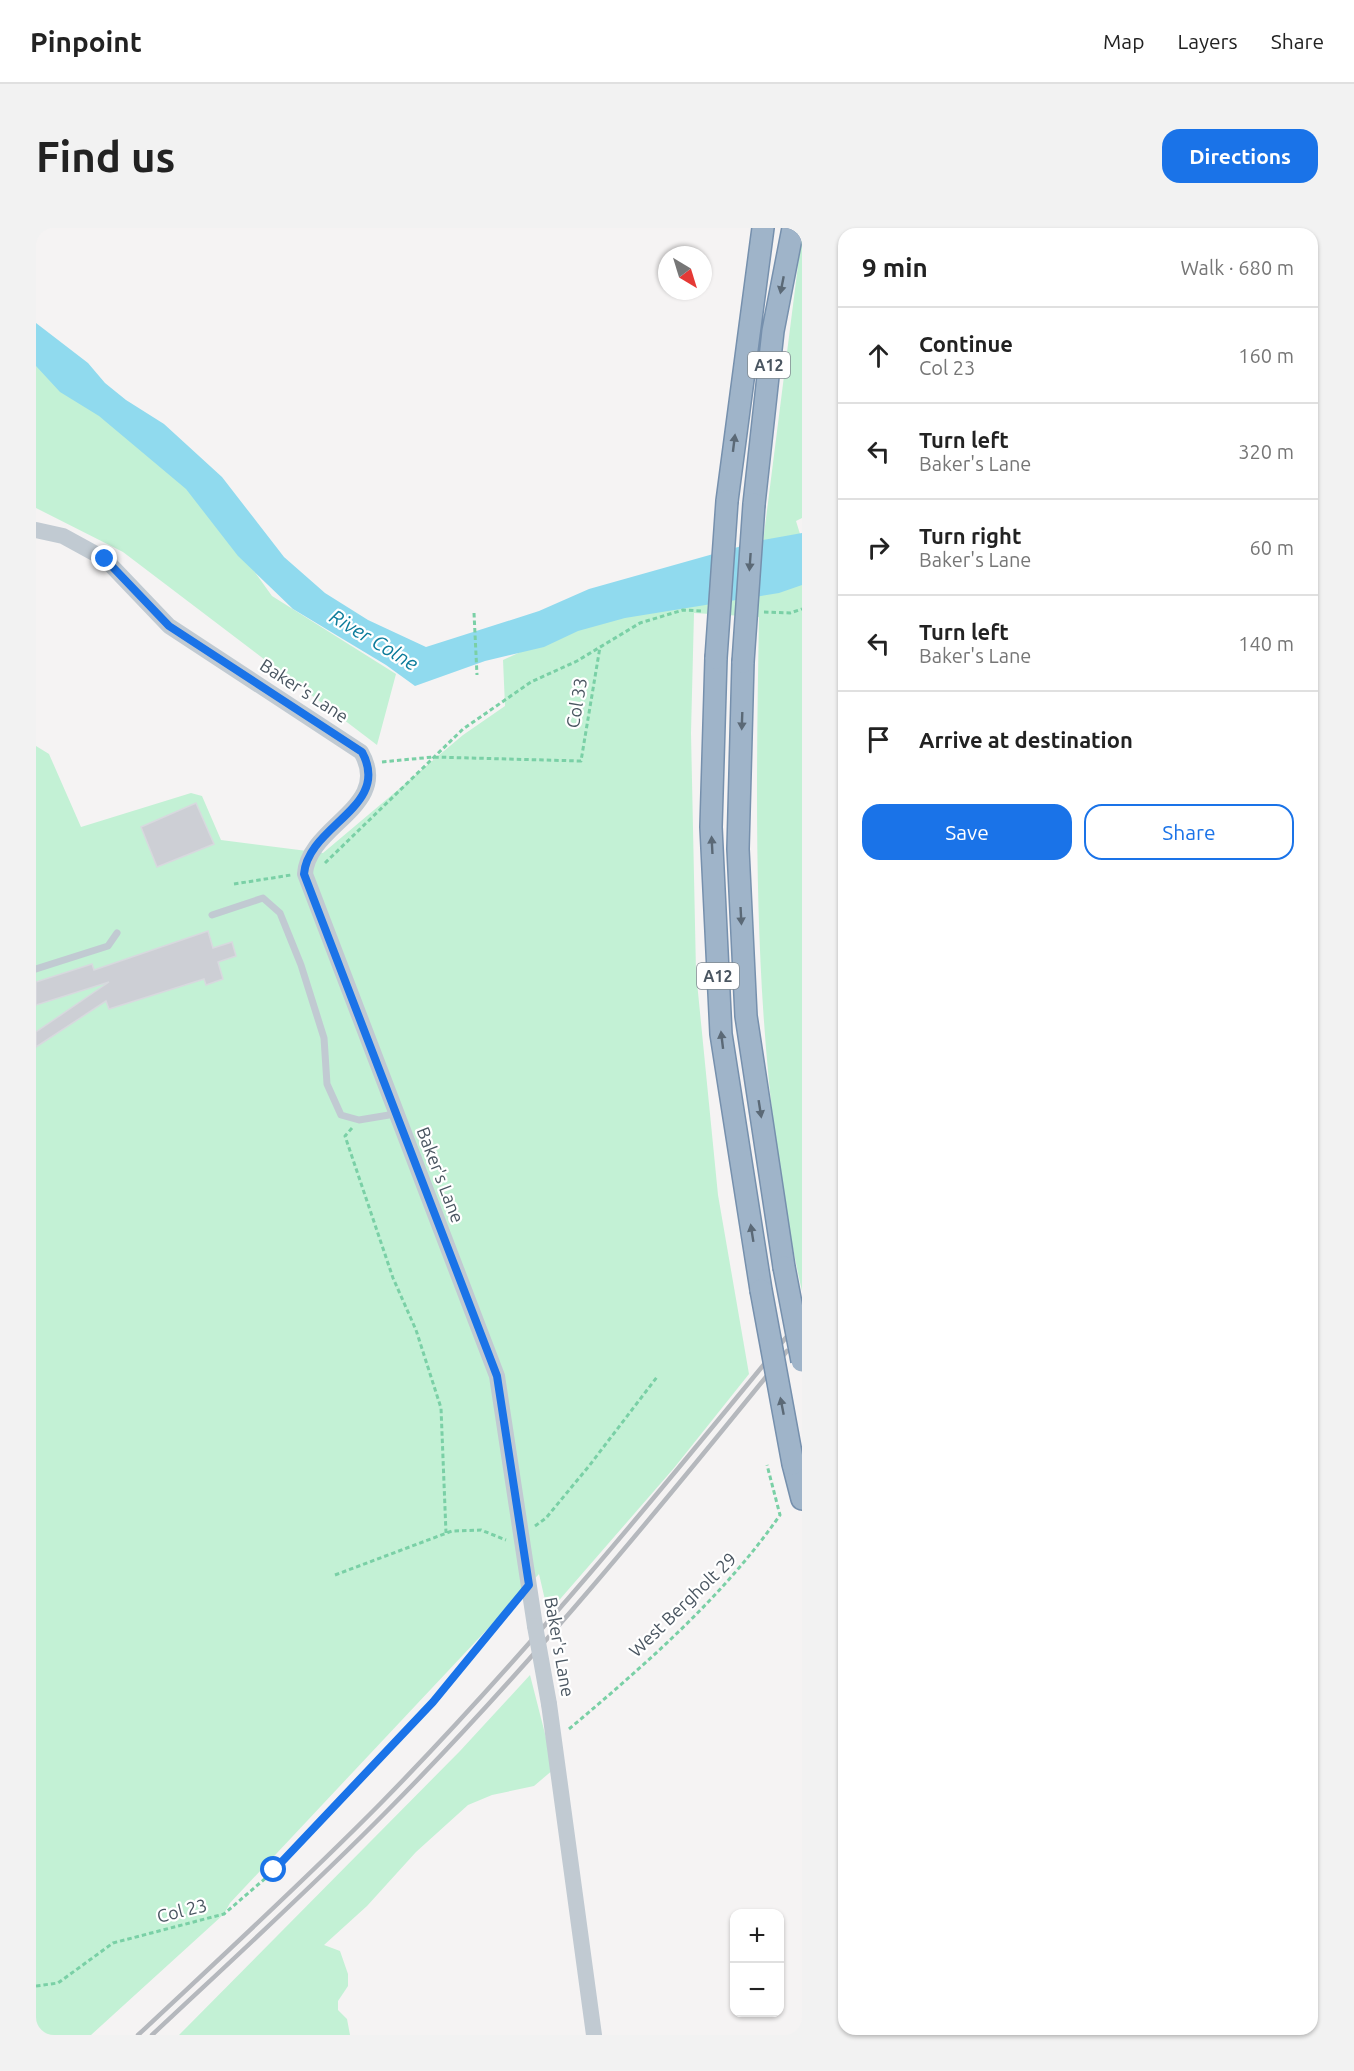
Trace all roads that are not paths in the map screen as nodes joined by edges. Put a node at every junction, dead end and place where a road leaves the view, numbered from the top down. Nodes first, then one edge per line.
1 (763, 228) edge
2 (794, 228) edge
3 (36, 530) edge
4 (212, 915) dead end
5 (117, 933) dead end
6 (36, 969) edge
7 (395, 1114) junction
8 (802, 1361) edge
9 (802, 1499) edge
10 (594, 2035) edge

9 -> 1 highway, A12, bridge
2 -> 8 highway, A12, bridge
3 - 7 street, Baker's Lane
4 - 7 lane
5 - 6 lane
7 - 10 street, Baker's Lane, bridge

